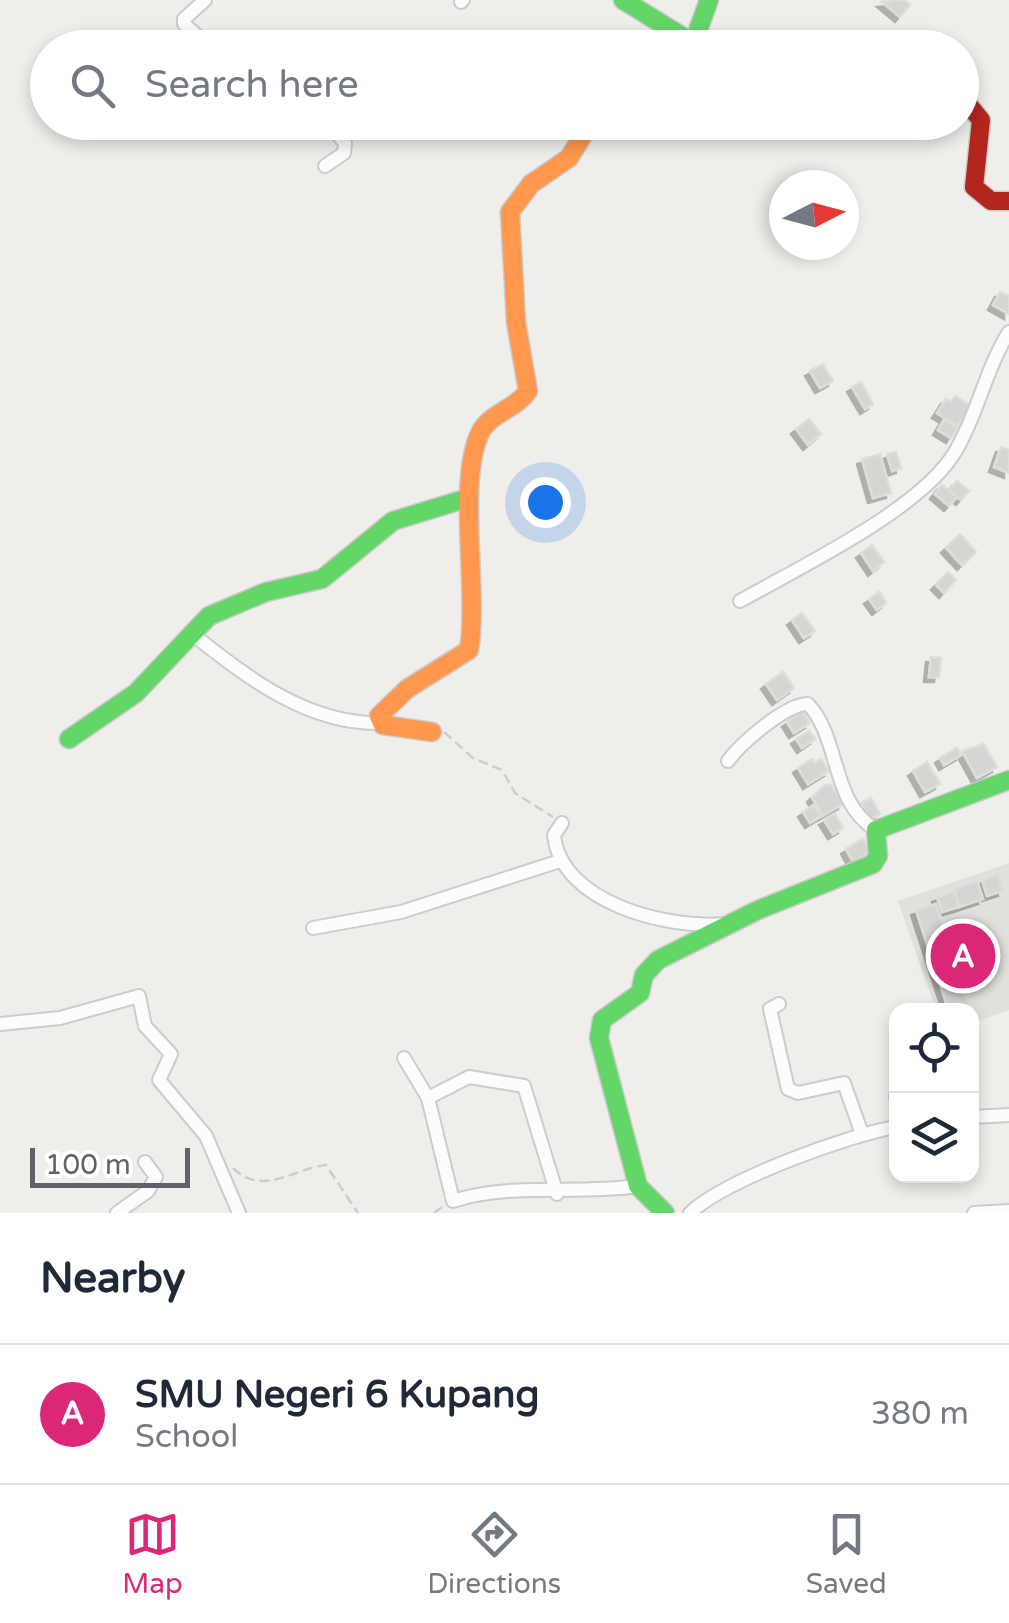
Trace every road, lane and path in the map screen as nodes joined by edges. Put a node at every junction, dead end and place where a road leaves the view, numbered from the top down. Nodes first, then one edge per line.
1 (204, 0) edge
2 (623, 0) edge
3 (709, 0) edge
4 (194, 30) edge
5 (668, 30) edge
6 (701, 30) edge
7 (343, 140) edge
8 (580, 140) edge
9 (979, 140) edge
10 (325, 166) dead end
11 (1009, 202) edge
12 (1009, 332) edge
13 (468, 498) junction
14 (740, 601) dead end
15 (190, 632) junction
16 (381, 723) junction
17 (432, 732) joint
18 (69, 739) dead end
19 (728, 761) dead end
20 (1009, 780) edge
21 (562, 822) joint
22 (876, 830) junction
23 (560, 861) junction
24 (731, 924) junction
25 (313, 928) dead end
26 (779, 1004) dead end
27 (0, 1024) edge
28 (404, 1058) dead end
29 (428, 1098) junction
30 (979, 1115) edge
31 (1009, 1115) edge
32 (889, 1128) edge
33 (862, 1134) junction
34 (146, 1162) dead end
35 (228, 1164) dead end
36 (638, 1186) junction
37 (557, 1194) junction
38 (1009, 1211) edge
39 (117, 1213) edge
40 (240, 1213) edge
41 (358, 1213) edge
42 (665, 1213) edge
43 (690, 1213) edge
44 (974, 1213) edge

1 - 4 street
2 - 5 street
3 - 6 street
7 - 10 street
8 - 13 street
9 - 11 street
12 - 14 street
13 - 15 street
13 - 16 street
15 - 16 street
15 - 18 street
16 - 17 street
17 - 21 path
19 - 22 street
20 - 22 street
21 - 23 street
22 - 24 street
23 - 24 street
23 - 25 street
24 - 36 street
26 - 33 street
27 - 40 street
28 - 29 street
29 - 37 street
29 - 37 street
30 - 31 street
32 - 33 street
33 - 43 street
34 - 39 street
35 - 41 path
36 - 37 street
36 - 42 street
38 - 44 street

